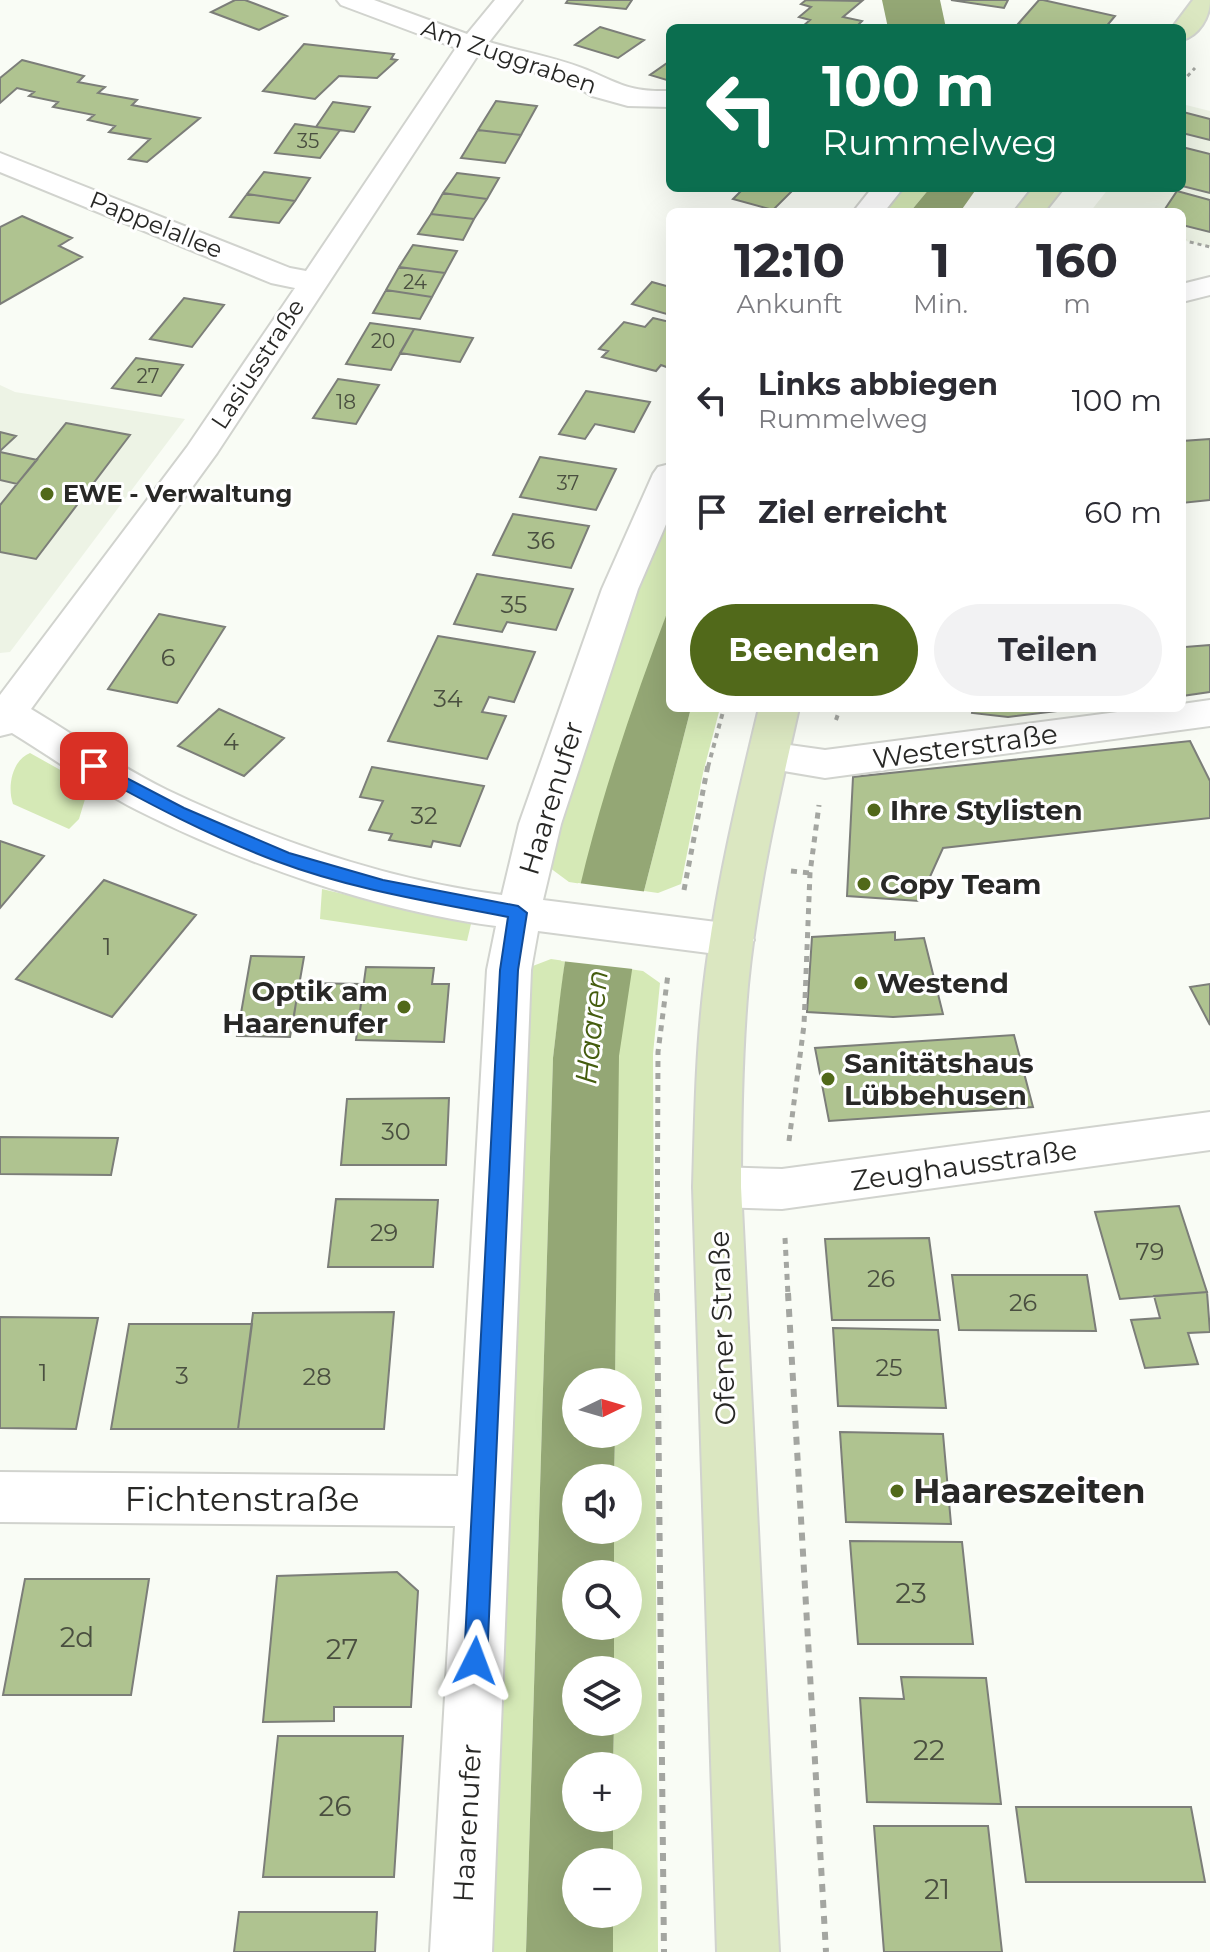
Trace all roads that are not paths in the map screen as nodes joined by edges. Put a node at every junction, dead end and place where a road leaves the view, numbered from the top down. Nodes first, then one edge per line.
1 (350, 0) edge
2 (509, 0) edge
3 (1207, 0) edge
4 (1186, 27) edge
5 (472, 45) junction
6 (666, 99) edge
7 (0, 162) edge
8 (885, 192) edge
9 (1045, 192) edge
10 (871, 208) edge
11 (1032, 208) edge
12 (313, 282) junction
13 (1210, 286) edge
14 (1186, 292) edge
15 (666, 483) edge
16 (778, 712) edge
17 (1210, 713) edge
18 (3, 715) edge
19 (768, 756) junction
20 (518, 913) junction
21 (732, 940) junction
22 (1210, 1131) edge
23 (717, 1187) junction
24 (0, 1497) edge
25 (484, 1501) junction
26 (461, 1952) edge
27 (748, 1952) edge

1 - 5 street, Am Zuggraben
2 - 5 street, Lasiusstraße
3 - 4 main road
5 - 6 street, Am Zuggraben
5 - 12 street, Lasiusstraße
7 - 12 street, Pappelallee
8 - 10 street
9 - 11 main road
12 - 18 street, Lasiusstraße
13 - 14 street
15 - 20 street, Haarenufer
16 - 19 main road, Ofener Straße
17 - 19 street, Westerstraße
18 - 20 street
19 - 21 main road, Ofener Straße
20 - 21 street
20 - 25 street, Haarenufer
21 - 23 main road, Ofener Straße
22 - 23 street, Zeughausstraße
23 - 27 main road, Ofener Straße
24 - 25 street, Fichtenstraße
25 - 26 street, Haarenufer

